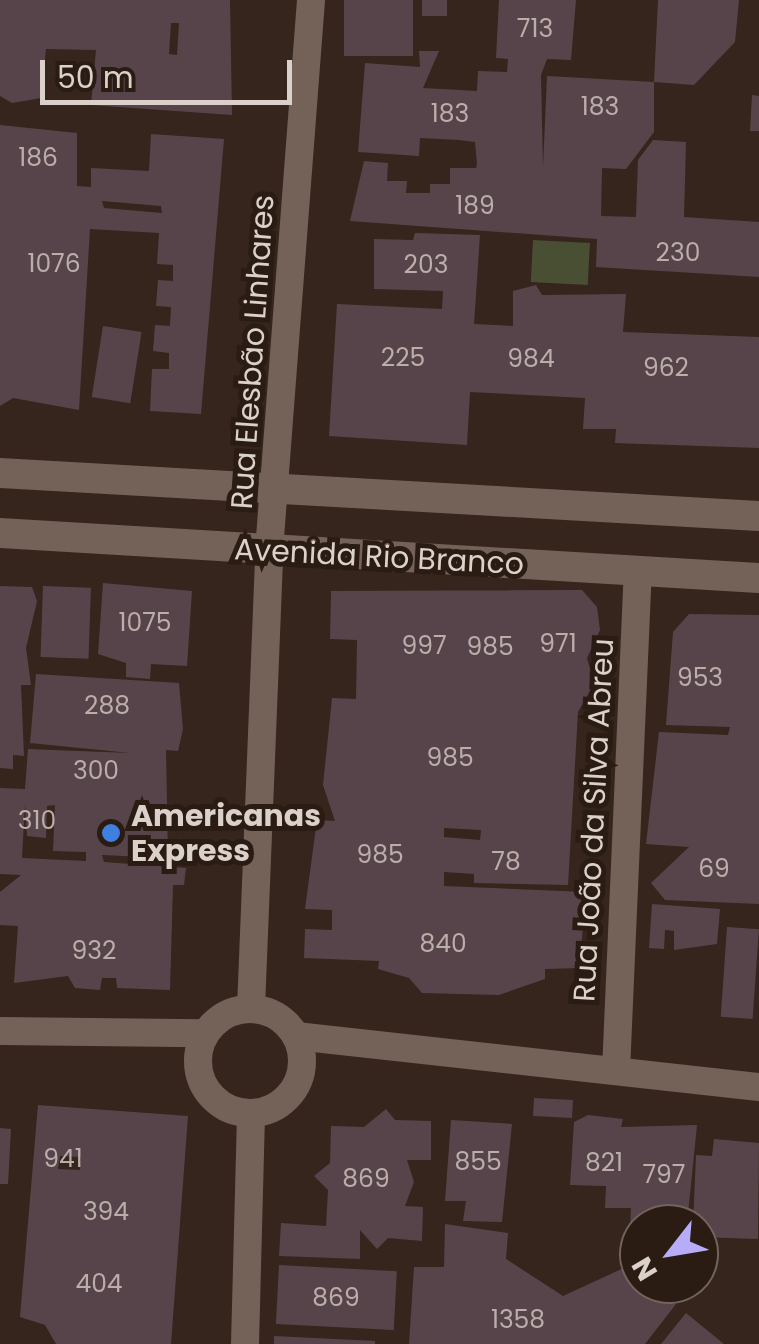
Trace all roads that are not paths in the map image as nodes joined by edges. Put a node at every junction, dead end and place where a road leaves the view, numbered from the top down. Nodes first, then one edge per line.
1 (310, 0) edge
2 (0, 473) edge
3 (279, 487) junction
4 (759, 516) edge
5 (0, 533) edge
6 (269, 550) junction
7 (638, 572) junction
8 (759, 578) edge
9 (251, 1008) junction
10 (0, 1031) edge
11 (204, 1033) junction
12 (296, 1036) junction
13 (616, 1070) junction
14 (759, 1087) edge
15 (251, 1114) junction
16 (244, 1344) edge

1 - 3 street, Rua Elesbão Linhares
2 - 3 street, Avenida Rio Branco
3 - 4 street, Avenida Rio Branco
3 - 6 street, Rua Elesbão Linhares
5 - 6 street, Avenida Rio Branco
6 - 7 street, Avenida Rio Branco
6 - 9 street, Rua Elesbão Linhares
7 - 8 street, Avenida Rio Branco
7 - 13 street, Rua João da Silva Abreu
9 - 11 street
9 - 12 street
10 - 11 street
11 - 15 street
12 - 13 street
12 - 15 street
13 - 14 street
15 - 16 street

